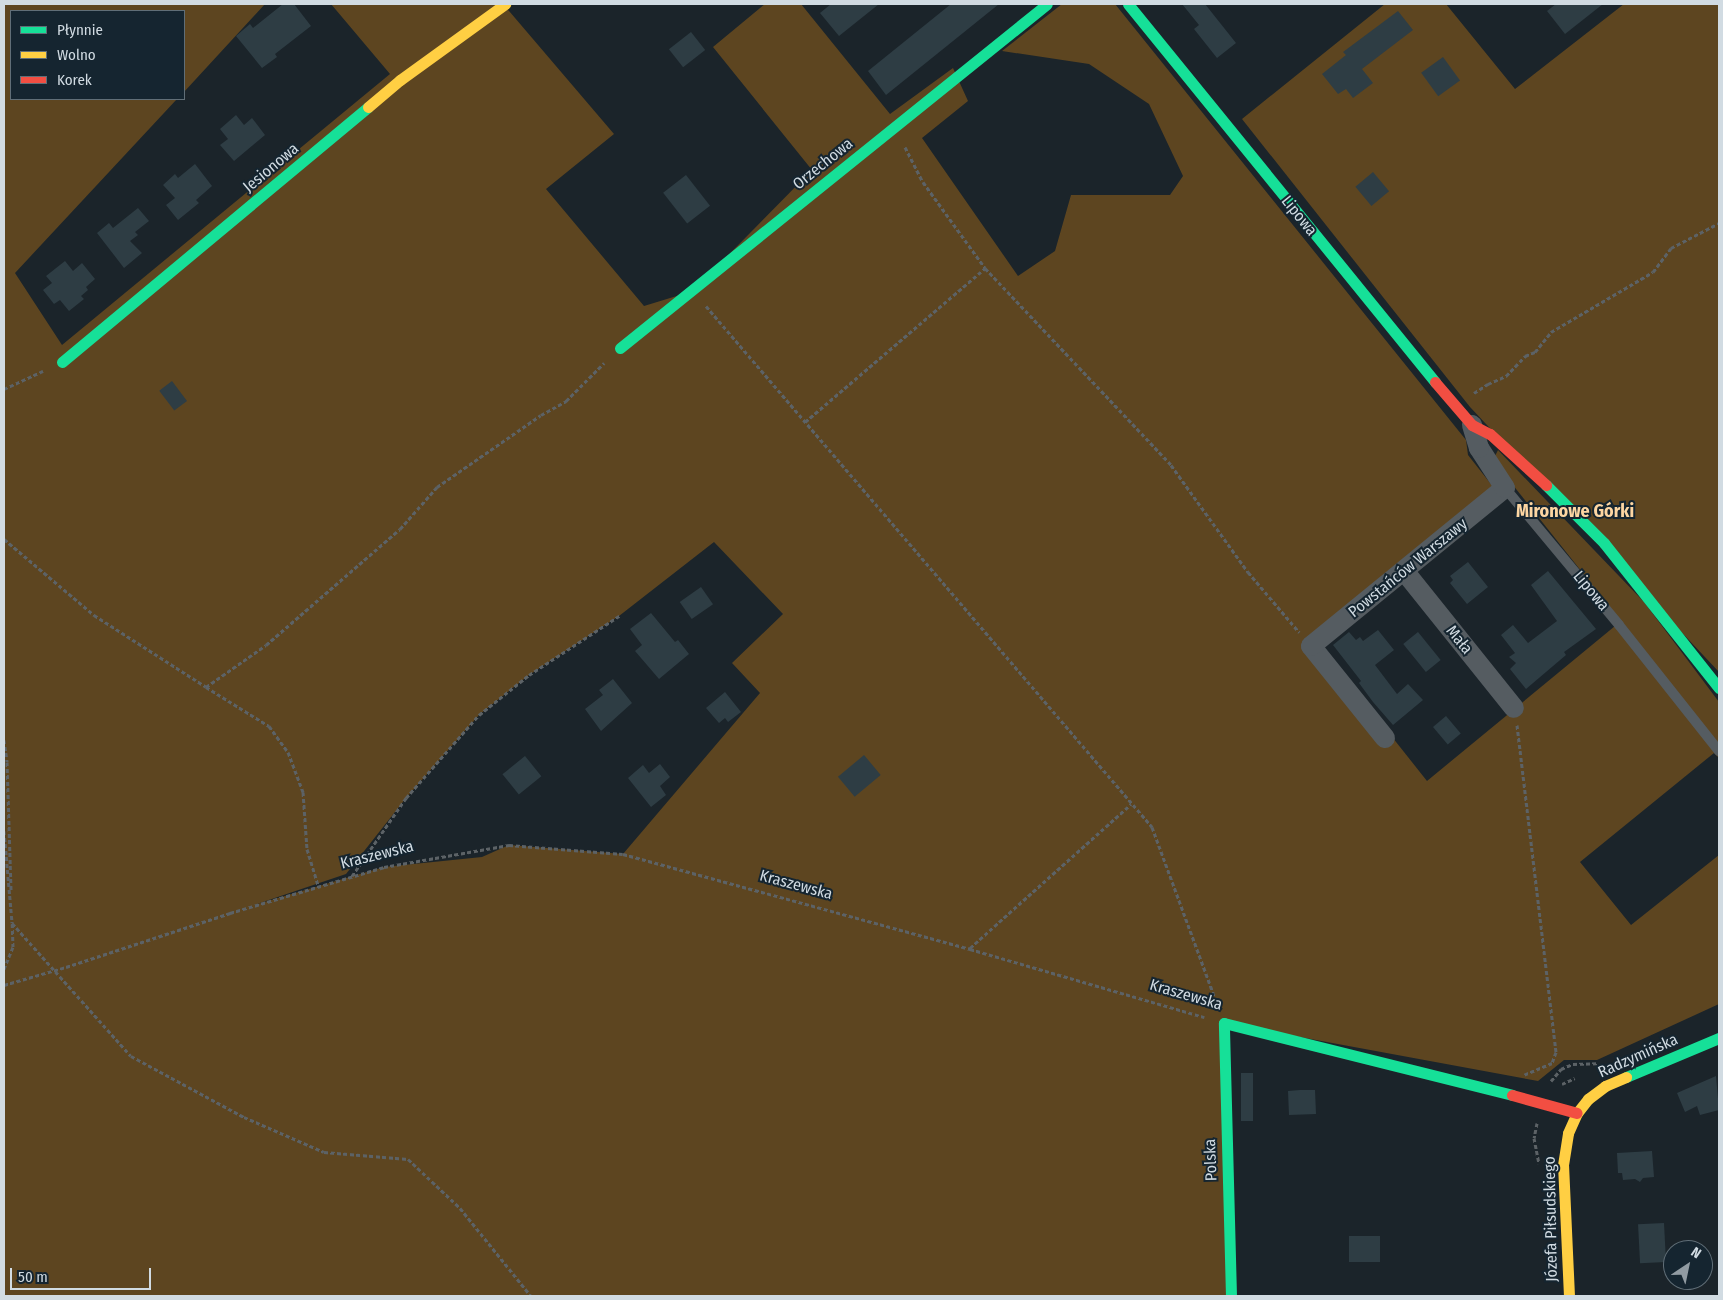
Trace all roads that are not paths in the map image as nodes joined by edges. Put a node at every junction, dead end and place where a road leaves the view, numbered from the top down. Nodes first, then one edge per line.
1 (505, 4) edge
2 (1047, 4) edge
3 (1128, 4) edge
4 (620, 348) road end
5 (62, 362) road end
6 (1472, 425) junction
7 (1505, 488) junction
8 (1405, 572) junction
9 (1719, 688) edge
10 (1514, 708) road end
11 (1385, 738) dead end
12 (1719, 751) edge
13 (1224, 1023) joint
14 (1719, 1038) edge
15 (1577, 1113) junction
16 (1232, 1296) edge
17 (1569, 1296) edge

1 - 5 street, Jesionowa
2 - 4 street, Orzechowa
3 - 6 street, Lipowa
6 - 7 street, Lipowa
6 - 9 street, Lipowa
7 - 8 street, Powstańców Warszawy
7 - 12 lane, Lipowa
8 - 10 street, Mała
8 - 11 street, Powstańców Warszawy
13 - 15 street, Kraszewska
13 - 16 street, Polska
14 - 15 street, Radzymińska
15 - 17 street, Józefa Piłsudskiego

